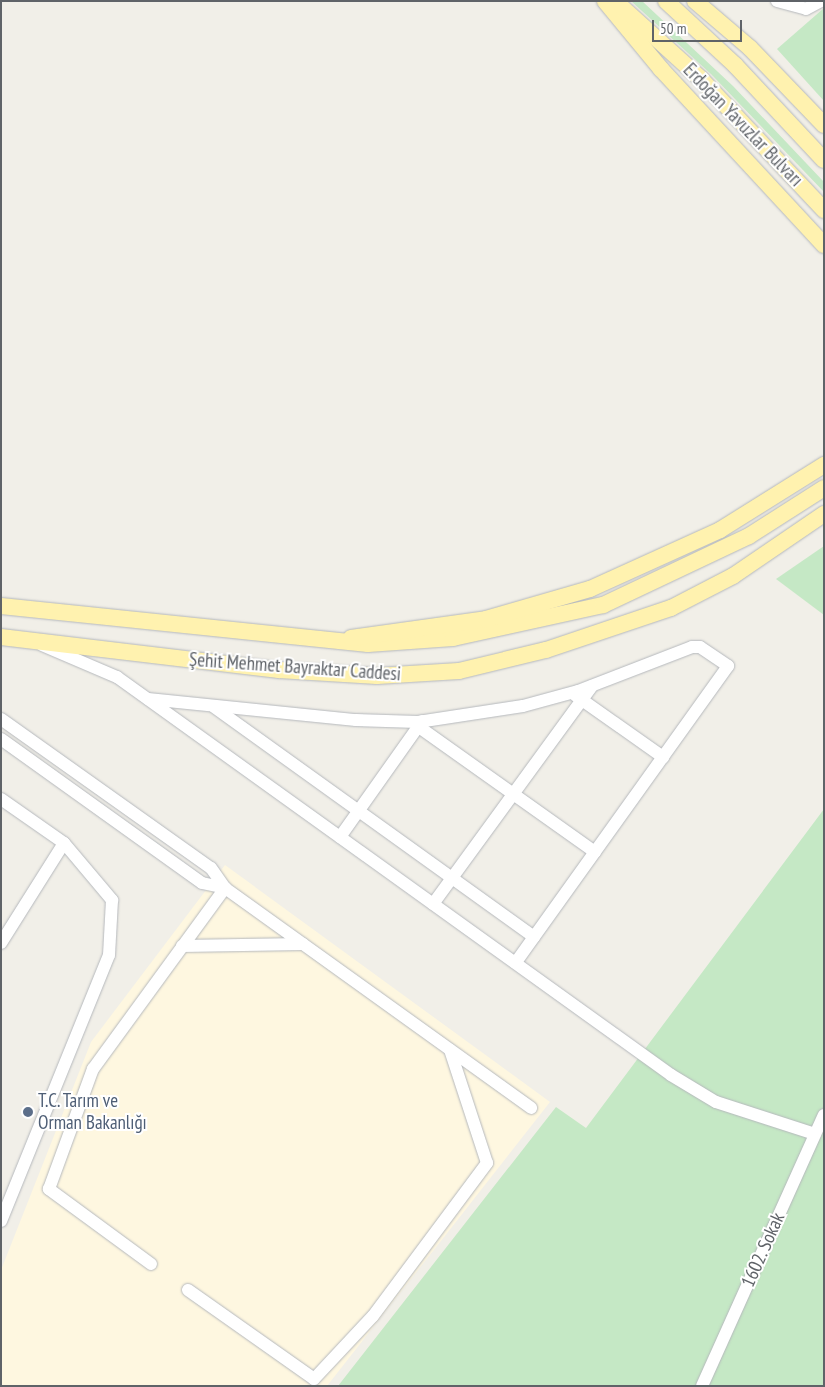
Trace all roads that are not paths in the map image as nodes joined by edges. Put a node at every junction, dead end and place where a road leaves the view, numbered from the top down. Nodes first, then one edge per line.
1 (606, 1) edge
2 (615, 1) edge
3 (666, 1) edge
4 (695, 1) edge
5 (777, 1) edge
6 (821, 1) edge
7 (824, 125) edge
8 (824, 160) edge
9 (824, 210) edge
10 (824, 245) edge
11 (824, 466) edge
12 (824, 488) edge
13 (824, 514) edge
14 (824, 528) edge
15 (773, 550) junction
16 (1, 606) edge
17 (1, 637) edge
18 (34, 641) junction
19 (337, 642) junction
20 (577, 696) junction
21 (148, 699) junction
22 (212, 706) junction
23 (1, 719) edge
24 (420, 724) junction
25 (1, 739) edge
26 (663, 757) junction
27 (513, 794) junction
28 (1, 799) edge
29 (358, 812) junction
30 (340, 837) junction
31 (64, 843) junction
32 (595, 852) junction
33 (451, 878) junction
34 (225, 888) junction
35 (433, 904) junction
36 (534, 937) junction
37 (1, 943) edge
38 (303, 944) junction
39 (182, 946) junction
40 (515, 963) junction
41 (450, 1050) junction
42 (532, 1108) dead end
43 (824, 1115) edge
44 (815, 1134) junction
45 (1, 1222) edge
46 (151, 1264) dead end
47 (188, 1290) dead end
48 (702, 1386) edge

1 - 10 main road
2 - 9 main road, Erdoğan Yavuzlar Bulvarı
3 - 8 main road, Erdoğan Yavuzlar Bulvarı
4 - 7 main road
5 - 6 street
11 - 19 main road
12 - 19 main road, Şehit Mehmet Bayraktar Caddesi
13 - 15 main road, Şehit Mehmet Bayraktar Caddesi
14 - 15 main road
15 - 18 main road, Şehit Mehmet Bayraktar Caddesi
16 - 19 main road, Şehit Mehmet Bayraktar Caddesi
17 - 18 main road, Şehit Mehmet Bayraktar Caddesi
18 - 21 street
20 - 24 street
20 - 26 street
20 - 26 street
20 - 27 street
21 - 22 street
21 - 30 street
22 - 24 street
22 - 29 street
23 - 34 street
24 - 27 street
24 - 29 street
25 - 34 street
26 - 32 street
27 - 32 street
27 - 33 street
28 - 31 street
29 - 30 street
29 - 33 street
30 - 35 street
31 - 37 street
31 - 45 street
32 - 36 street
33 - 35 street
33 - 36 street
34 - 38 street
34 - 39 street
35 - 40 street
36 - 40 street
38 - 39 street
38 - 41 street
39 - 46 street
40 - 44 street
41 - 42 street
41 - 47 street
43 - 44 street, 1602. Sokak
44 - 48 street, 1602. Sokak

